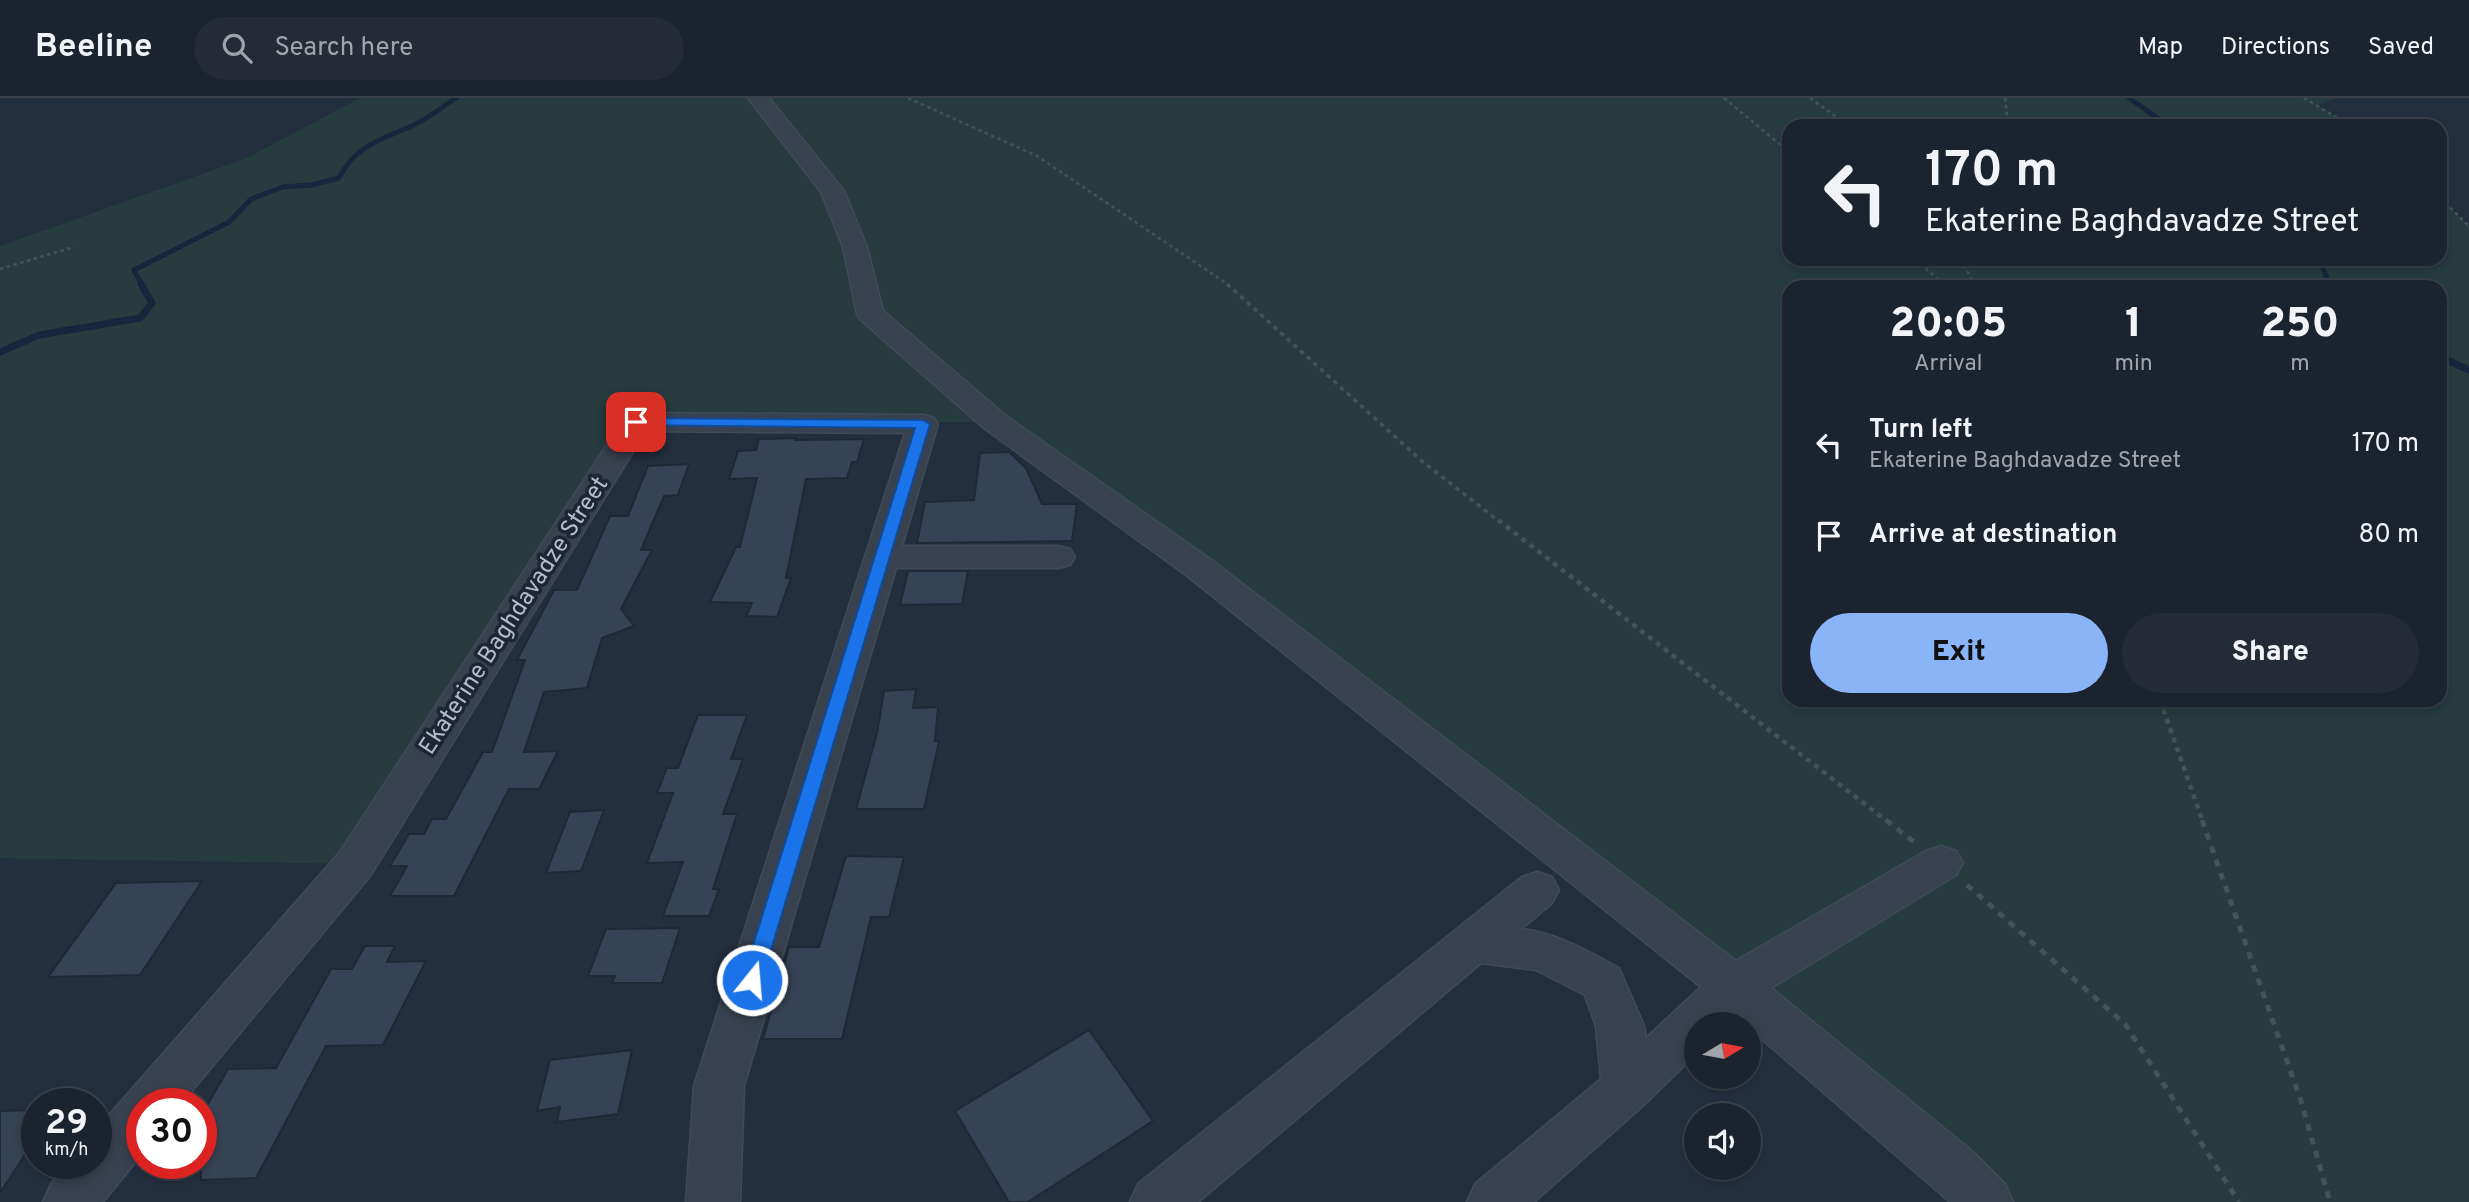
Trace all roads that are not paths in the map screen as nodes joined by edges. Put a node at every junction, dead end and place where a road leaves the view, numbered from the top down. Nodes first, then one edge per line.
1 (758, 98) edge
2 (1058, 557) dead end
3 (882, 558) junction
4 (1941, 863) road end
5 (1537, 890) dead end
6 (1472, 943) junction
7 (1734, 986) junction
8 (164, 1088) edge
9 (1627, 1088) junction
10 (126, 1134) edge
11 (70, 1202) edge
12 (713, 1202) edge
13 (1157, 1202) edge
14 (1494, 1202) edge
15 (1986, 1202) edge

1 - 7 street
2 - 3 street
3 - 8 street, Ekaterine Baghdavadze Street
3 - 12 street, Ekaterine Baghdavadze Street
4 - 7 street
5 - 6 street
6 - 9 street
6 - 13 street
7 - 9 street
7 - 15 street
9 - 14 street
10 - 11 street

